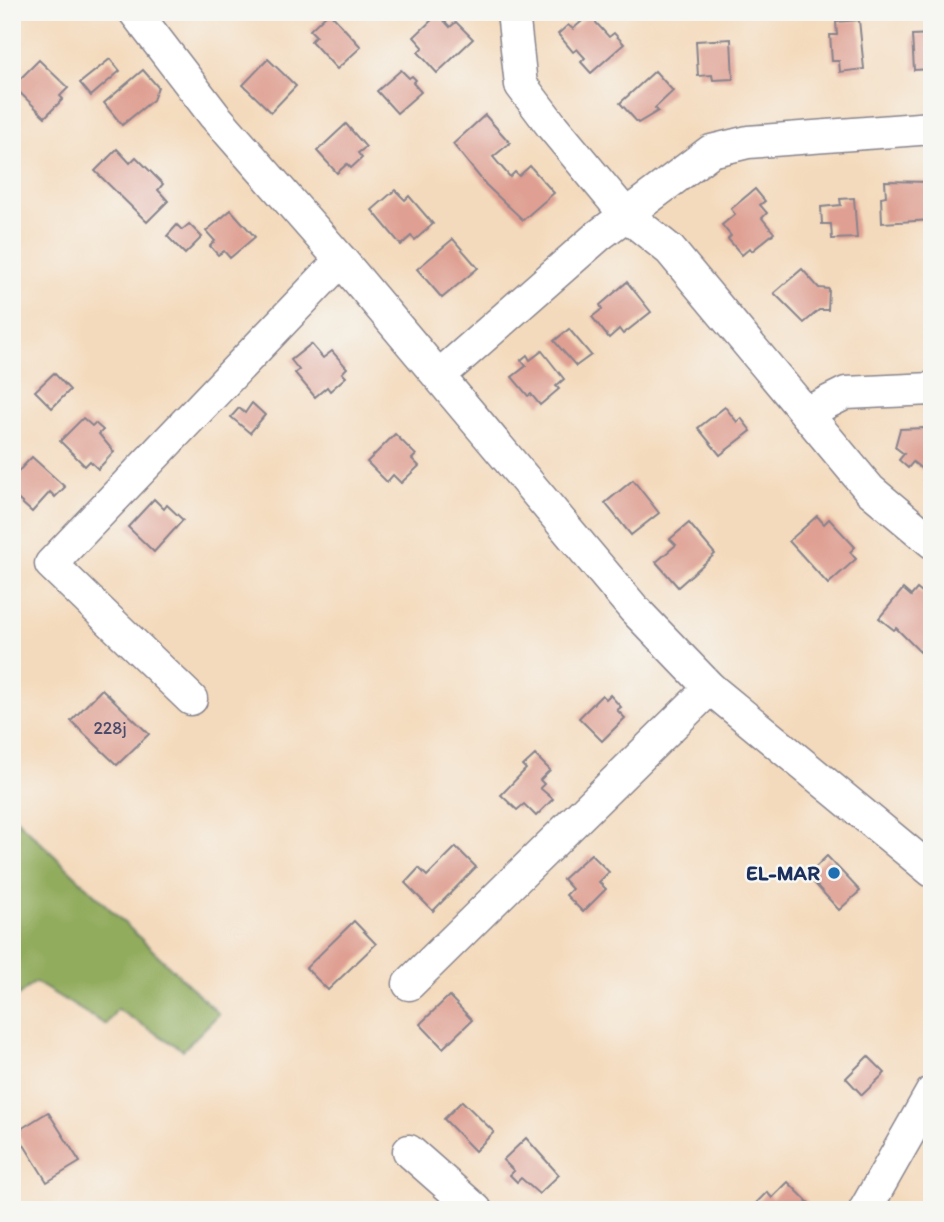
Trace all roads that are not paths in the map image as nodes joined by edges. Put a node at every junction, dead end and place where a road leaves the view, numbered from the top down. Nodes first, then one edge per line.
1 (135, 12) edge
2 (513, 12) edge
3 (932, 128) edge
4 (625, 214) junction
5 (341, 260) junction
6 (439, 376) junction
7 (932, 389) edge
8 (806, 414) junction
9 (932, 541) edge
10 (710, 688) junction
11 (191, 699) dead end
12 (932, 872) edge
13 (409, 984) dead end
14 (932, 1092) edge
15 (409, 1151) dead end
16 (476, 1210) edge
17 (865, 1210) edge

1 - 5 street
2 - 4 street
3 - 4 street
4 - 6 street
4 - 8 street
5 - 6 street
5 - 11 street
6 - 10 street
7 - 8 street
8 - 9 street
10 - 12 street
10 - 13 street
14 - 17 street
15 - 16 street

